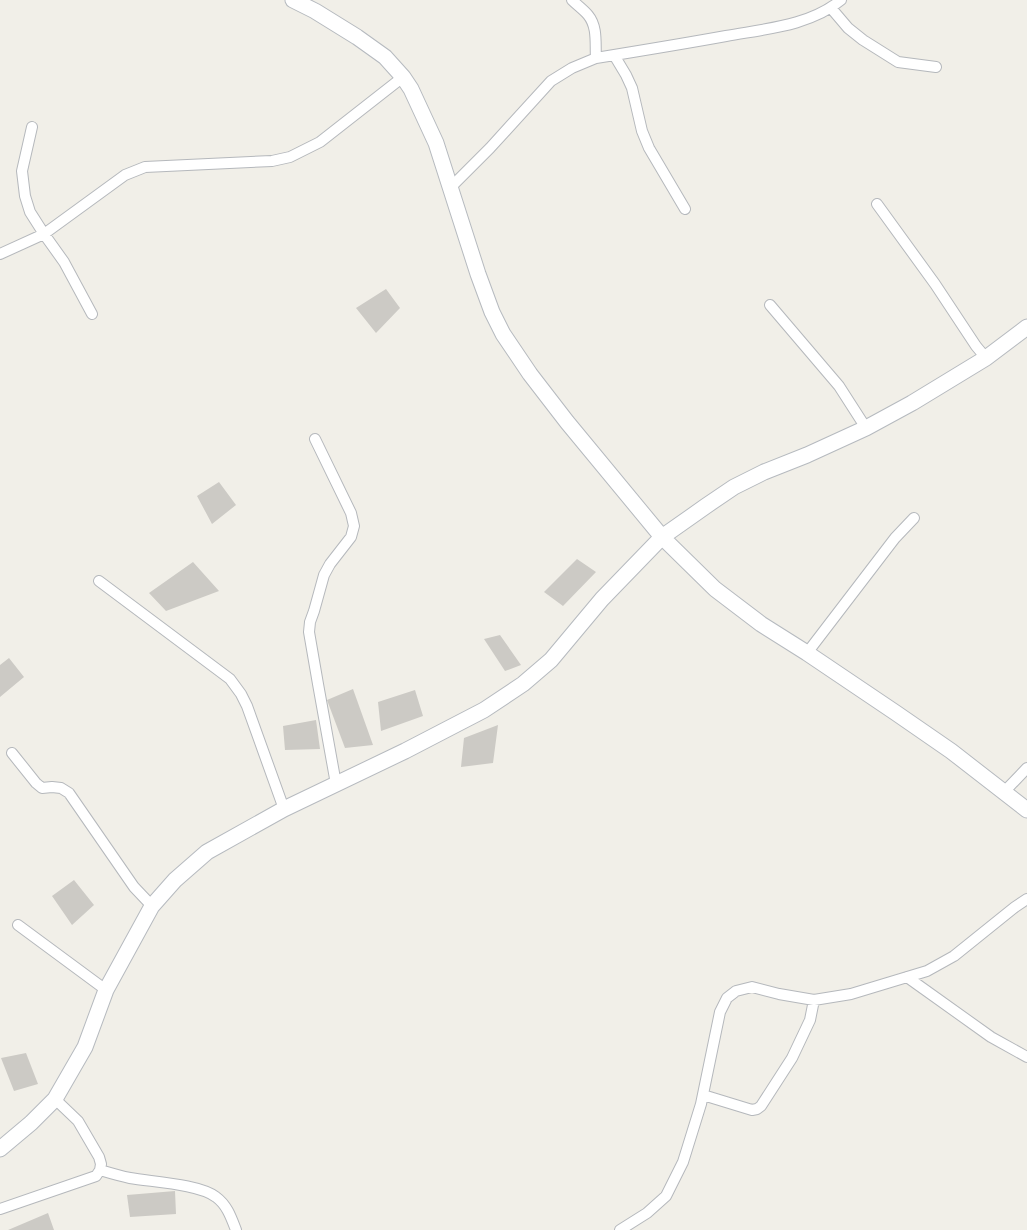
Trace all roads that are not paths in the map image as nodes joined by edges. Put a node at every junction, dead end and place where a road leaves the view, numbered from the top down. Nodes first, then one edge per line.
1 (292, 0) edge
2 (572, 0) edge
3 (841, 0) edge
4 (831, 8) junction
5 (614, 55) junction
6 (596, 58) junction
7 (936, 67) dead end
8 (403, 77) junction
9 (32, 127) dead end
10 (450, 188) junction
11 (877, 204) dead end
12 (685, 209) dead end
13 (44, 234) junction
14 (0, 254) edge
15 (770, 304) dead end
16 (92, 314) dead end
17 (1027, 327) edge
18 (986, 358) junction
19 (866, 428) junction
20 (315, 439) dead end
21 (914, 518) dead end
22 (662, 537) junction
23 (99, 581) dead end
24 (807, 653) junction
25 (12, 753) dead end
26 (1027, 768) edge
27 (336, 784) junction
28 (1004, 792) junction
29 (284, 809) junction
30 (1027, 810) edge
31 (1027, 899) edge
32 (152, 906) junction
33 (18, 925) dead end
34 (907, 977) junction
35 (106, 990) junction
36 (814, 1000) junction
37 (1027, 1057) edge
38 (703, 1095) junction
39 (55, 1100) junction
40 (0, 1149) edge
41 (100, 1170) junction
42 (0, 1209) edge
43 (236, 1230) edge
44 (620, 1230) edge

1 - 8 street
2 - 6 street
3 - 4 street
4 - 5 street
4 - 7 street
5 - 6 street
5 - 12 street
6 - 10 street
8 - 10 street
8 - 13 street
9 - 13 street
10 - 22 street
11 - 18 street
13 - 14 street
13 - 16 street
15 - 19 street
17 - 18 street
18 - 19 street
19 - 22 street
20 - 27 street
21 - 24 street
22 - 24 street
22 - 27 street
23 - 29 street
24 - 28 street
25 - 32 street
26 - 28 street
27 - 29 street
28 - 30 street
29 - 32 street
31 - 34 street
32 - 35 street
33 - 35 street
34 - 36 street
34 - 37 street
35 - 39 street
36 - 38 street
36 - 38 street
38 - 44 street
39 - 40 street
39 - 41 street
41 - 42 street
41 - 43 street

